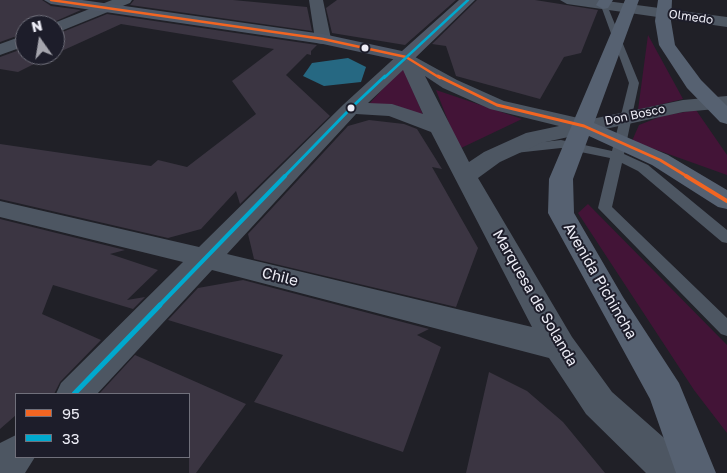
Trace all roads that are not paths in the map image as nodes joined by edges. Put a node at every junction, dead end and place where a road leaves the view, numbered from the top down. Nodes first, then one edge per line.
1 (52, 0) edge
2 (125, 0) edge
3 (316, 0) edge
4 (468, 0) edge
5 (566, 0) edge
6 (632, 0) edge
7 (666, 0) edge
8 (604, 2) edge
9 (107, 8) junction
10 (727, 22) edge
11 (65, 24) edge
12 (323, 40) junction
13 (15, 44) edge
14 (0, 50) edge
15 (406, 57) junction
16 (727, 102) edge
17 (351, 108) junction
18 (625, 118) junction
19 (727, 118) edge
20 (584, 126) junction
21 (440, 128) junction
22 (619, 149) junction
23 (507, 151) junction
24 (465, 176) junction
25 (727, 201) edge
26 (0, 209) edge
27 (727, 238) edge
28 (205, 258) junction
29 (727, 329) edge
30 (560, 347) junction
31 (75, 393) edge
32 (15, 455) edge
33 (0, 471) edge
34 (674, 473) edge
35 (696, 473) edge

1 - 9 street
2 - 9 street
3 - 12 street
4 - 15 street
5 - 8 street, Olmedo
6 - 35 main road, Avenida Pichincha
7 - 19 main road
8 - 10 street, Olmedo
8 - 18 lane
9 - 11 street
9 - 12 street
12 - 15 street
13 - 14 street
15 - 17 street
15 - 20 street
15 - 21 street, Marquesa de Solanda
16 - 18 street, Don Bosco
17 - 21 street
17 - 28 street
18 - 20 street, Don Bosco
18 - 22 lane
20 - 22 main road
20 - 23 street, Don Bosco
21 - 24 street, Marquesa de Solanda
22 - 23 lane
22 - 25 main road
22 - 27 lane
22 - 29 lane
23 - 24 street, Don Bosco
24 - 30 street, Marquesa de Solanda
26 - 28 street, Chile
28 - 30 street, Chile
28 - 31 street
30 - 34 street, Marquesa de Solanda
32 - 33 street

